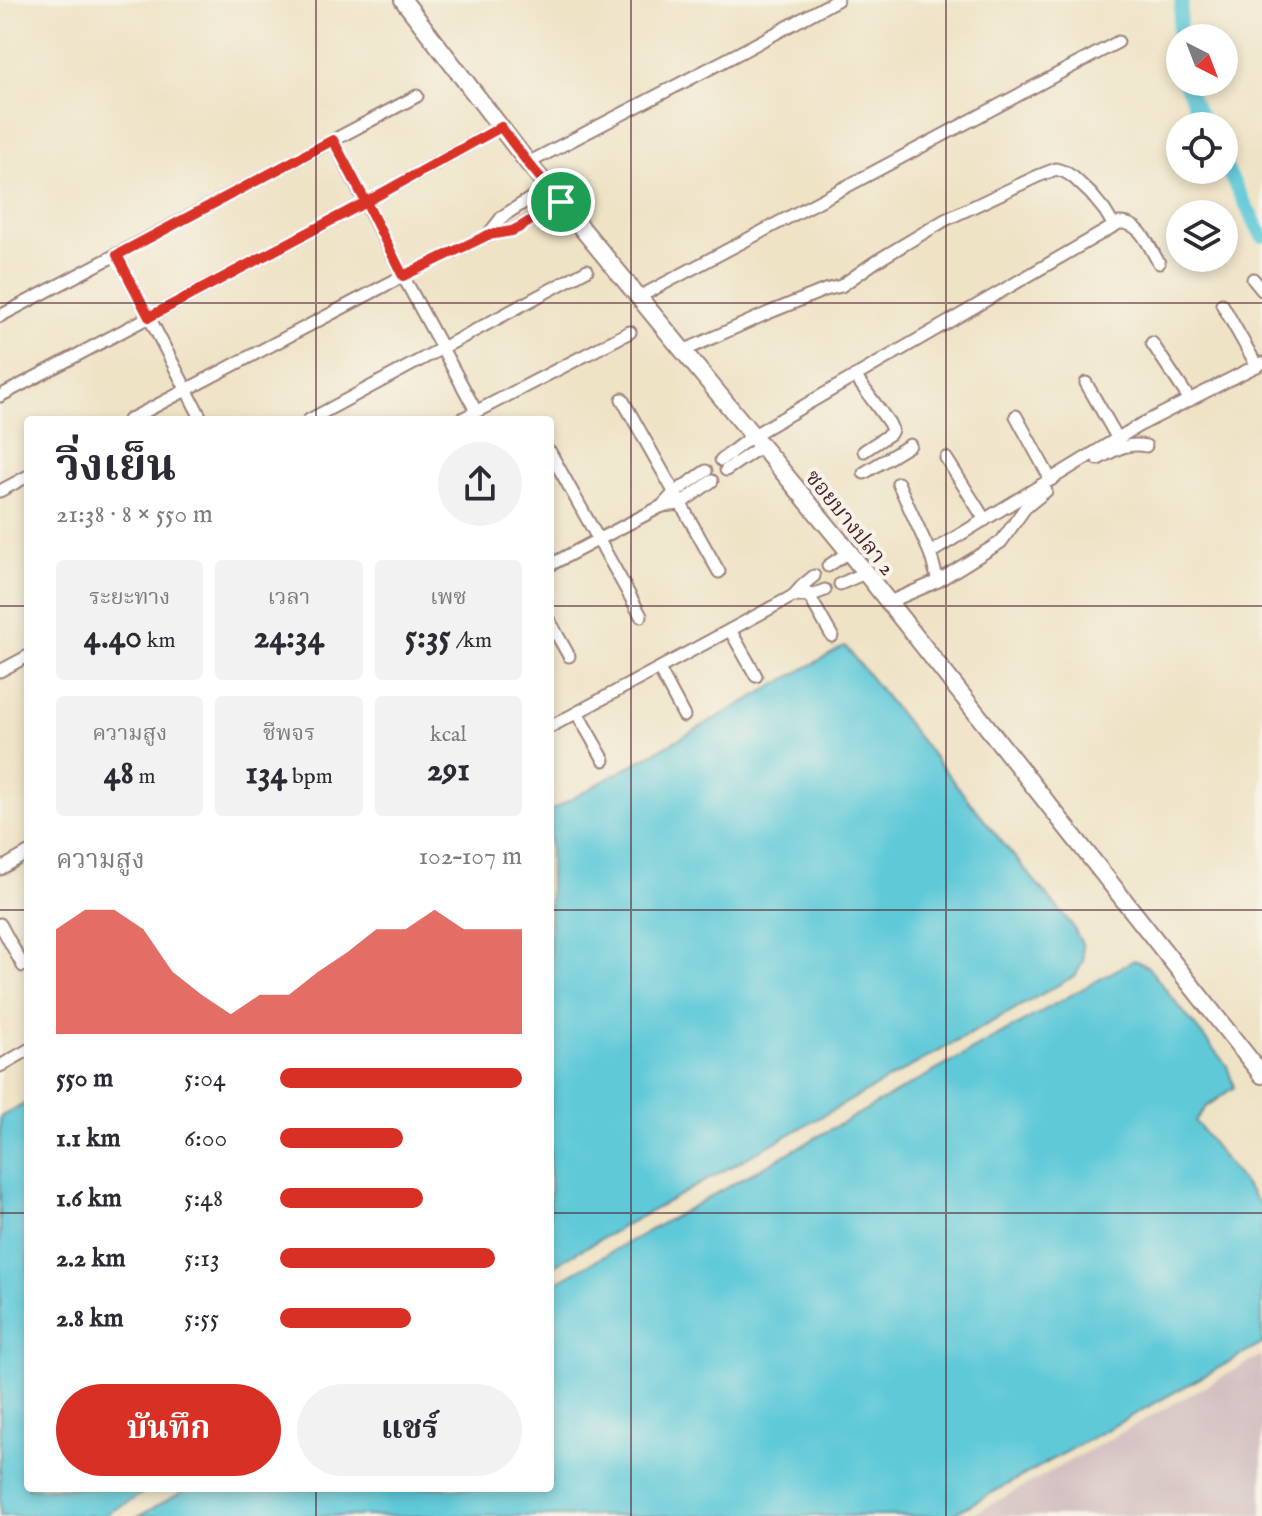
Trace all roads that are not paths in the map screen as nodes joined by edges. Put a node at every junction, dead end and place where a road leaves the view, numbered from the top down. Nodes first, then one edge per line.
1 (403, 0) edge
2 (837, 0) edge
3 (1118, 42) dead end
4 (417, 96) dead end
5 (501, 127) junction
6 (333, 140) junction
7 (528, 163) junction
8 (548, 187) junction
9 (366, 202) junction
10 (561, 202) junction
11 (1114, 226) junction
12 (488, 235) junction
13 (117, 255) junction
14 (1159, 263) dead end
15 (587, 270) dead end
16 (403, 276) junction
17 (1253, 279) dead end
18 (1262, 290) edge
19 (639, 297) junction
20 (1222, 304) dead end
21 (0, 316) edge
22 (149, 317) junction
23 (630, 332) dead end
24 (1152, 343) dead end
25 (443, 348) junction
26 (683, 351) junction
27 (1259, 365) edge
28 (855, 376) junction
29 (1086, 383) dead end
30 (185, 389) junction
31 (0, 396) edge
32 (622, 399) dead end
33 (1190, 400) junction
34 (476, 411) junction
35 (136, 416) edge
36 (200, 416) edge
37 (316, 416) edge
38 (467, 416) edge
39 (1016, 416) dead end
40 (1118, 439) junction
41 (756, 441) junction
42 (876, 443) junction
43 (910, 445) dead end
44 (1146, 446) dead end
45 (864, 451) dead end
46 (946, 458) dead end
47 (554, 459) edge
48 (887, 459) junction
49 (724, 465) dead end
50 (864, 473) dead end
51 (709, 476) dead end
52 (24, 478) edge
53 (1051, 480) junction
54 (898, 483) dead end
55 (0, 491) edge
56 (677, 498) junction
57 (985, 520) junction
58 (598, 538) junction
59 (849, 552) junction
60 (930, 553) junction
61 (554, 563) edge
62 (828, 566) dead end
63 (719, 572) dead end
64 (865, 573) junction
65 (814, 576) dead end
66 (938, 581) junction
67 (840, 584) dead end
68 (803, 585) junction
69 (825, 590) dead end
70 (793, 596) junction
71 (809, 596) junction
72 (887, 603) junction
73 (641, 616) dead end
74 (554, 629) edge
75 (730, 630) junction
76 (832, 636) dead end
77 (569, 656) dead end
78 (24, 658) edge
79 (659, 669) junction
80 (0, 671) edge
81 (756, 676) dead end
82 (577, 713) junction
83 (684, 716) dead end
84 (554, 725) edge
85 (604, 760) dead end
86 (24, 855) edge
87 (0, 869) edge
88 (0, 924) edge
89 (23, 966) dead end
90 (24, 1052) edge
91 (1, 1064) edge
92 (1262, 1075) edge

1 - 5 street, ซอยบางปลา 2
2 - 7 street
3 - 19 street
4 - 6 street
5 - 7 street, ซอยบางปลา 2
5 - 9 street
6 - 9 street
6 - 13 street
7 - 8 street, ซอยบางปลา 2
8 - 10 street, ซอยบางปลา 2
8 - 12 street
9 - 16 street
9 - 22 street
10 - 12 street
10 - 19 street, ซอยบางปลา 2
11 - 14 street
11 - 26 street
11 - 28 street
12 - 16 street
13 - 21 street
13 - 22 street
15 - 25 street
16 - 25 street
16 - 30 street
17 - 18 street
19 - 26 street, ซอยบางปลา 2
20 - 27 street
22 - 30 street
22 - 31 street
23 - 34 street
24 - 33 street
25 - 34 street
25 - 37 street
26 - 41 street, ซอยบางปลา 2
27 - 33 street
28 - 41 street
28 - 42 street
29 - 40 street
30 - 35 street
30 - 36 street
32 - 56 street
33 - 40 street
34 - 38 street
39 - 53 street
40 - 53 street
41 - 49 street
41 - 59 street, ซอยบางปลา 2
42 - 45 street
42 - 48 street
43 - 48 street
44 - 66 street
46 - 57 street
47 - 58 street
48 - 50 street
51 - 56 street
52 - 55 street
53 - 57 street
54 - 60 street
56 - 58 street
56 - 63 street
57 - 60 street
58 - 61 street
58 - 73 street
59 - 62 street
59 - 64 street, ซอยบางปลา 2
60 - 66 street
64 - 67 street
64 - 72 street, ซอยบางปลา 2
65 - 68 street
66 - 72 street
68 - 70 street
68 - 71 street
69 - 71 street
70 - 71 street
70 - 75 street
71 - 76 street
72 - 92 street, ซอยบางปลา 2
74 - 77 street
75 - 79 street
75 - 81 street
78 - 80 street
79 - 82 street
79 - 83 street
82 - 84 street
82 - 85 street
86 - 87 street
88 - 89 street
90 - 91 street

